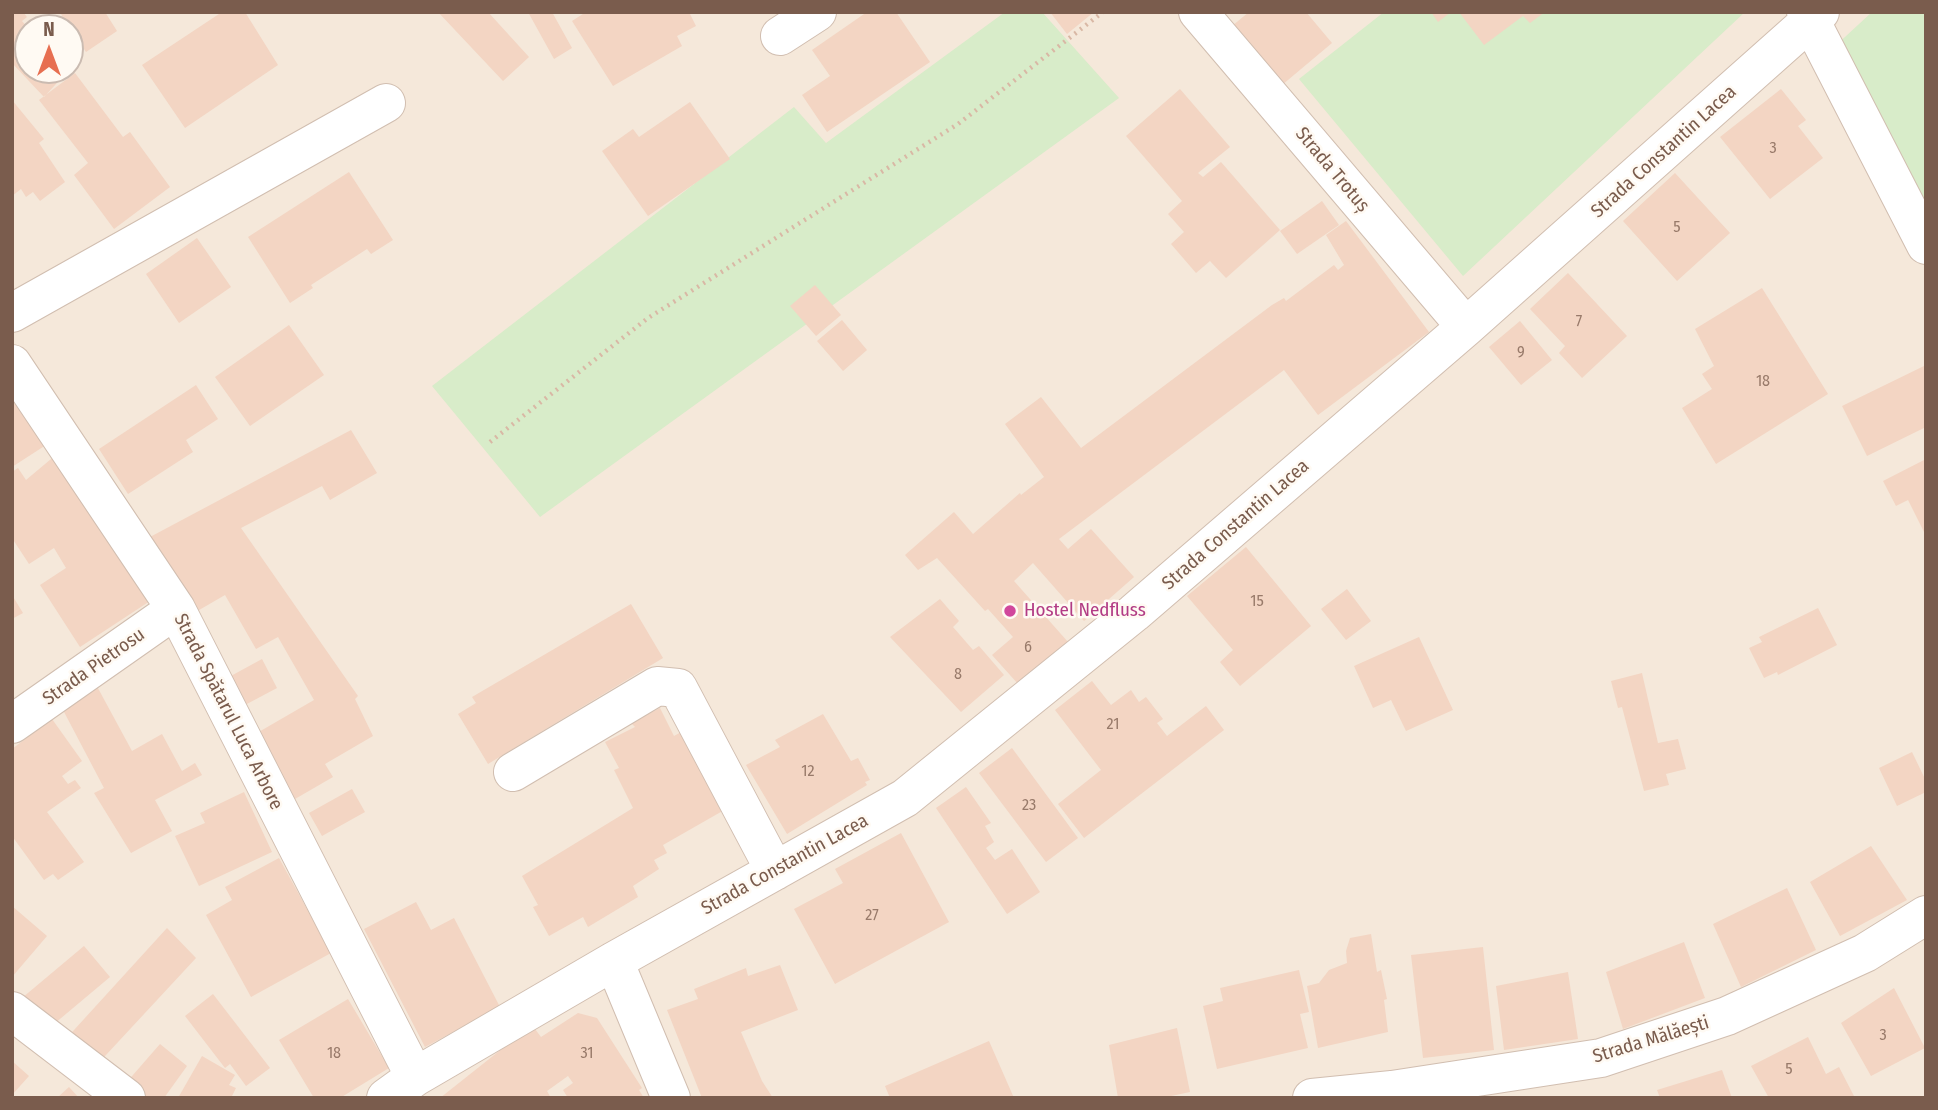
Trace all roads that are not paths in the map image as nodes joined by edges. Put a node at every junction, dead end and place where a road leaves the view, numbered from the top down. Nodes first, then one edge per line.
1 (817, 12) edge
2 (1198, 12) edge
3 (1812, 15) edge
4 (780, 36) dead end
5 (386, 103) dead end
6 (1926, 245) edge
7 (12, 313) edge
8 (1466, 327) junction
9 (12, 364) edge
10 (176, 609) junction
11 (12, 724) edge
12 (513, 772) dead end
13 (775, 871) junction
14 (1926, 915) edge
15 (614, 961) junction
16 (12, 1011) edge
17 (401, 1087) edge
18 (126, 1098) edge
19 (671, 1098) edge
20 (1312, 1098) edge

1 - 4 street
2 - 8 street, Strada Trotuș
3 - 6 street
3 - 8 street, Strada Constantin Lacea
5 - 7 street
8 - 13 street, Strada Constantin Lacea
9 - 10 street, Strada Spătarul Luca Arbore
10 - 11 street, Strada Pietrosu
10 - 17 street, Strada Spătarul Luca Arbore
12 - 13 street
13 - 15 street, Strada Constantin Lacea
14 - 20 street, Strada Mălăești
15 - 17 street, Strada Constantin Lacea
15 - 19 street
16 - 18 street

